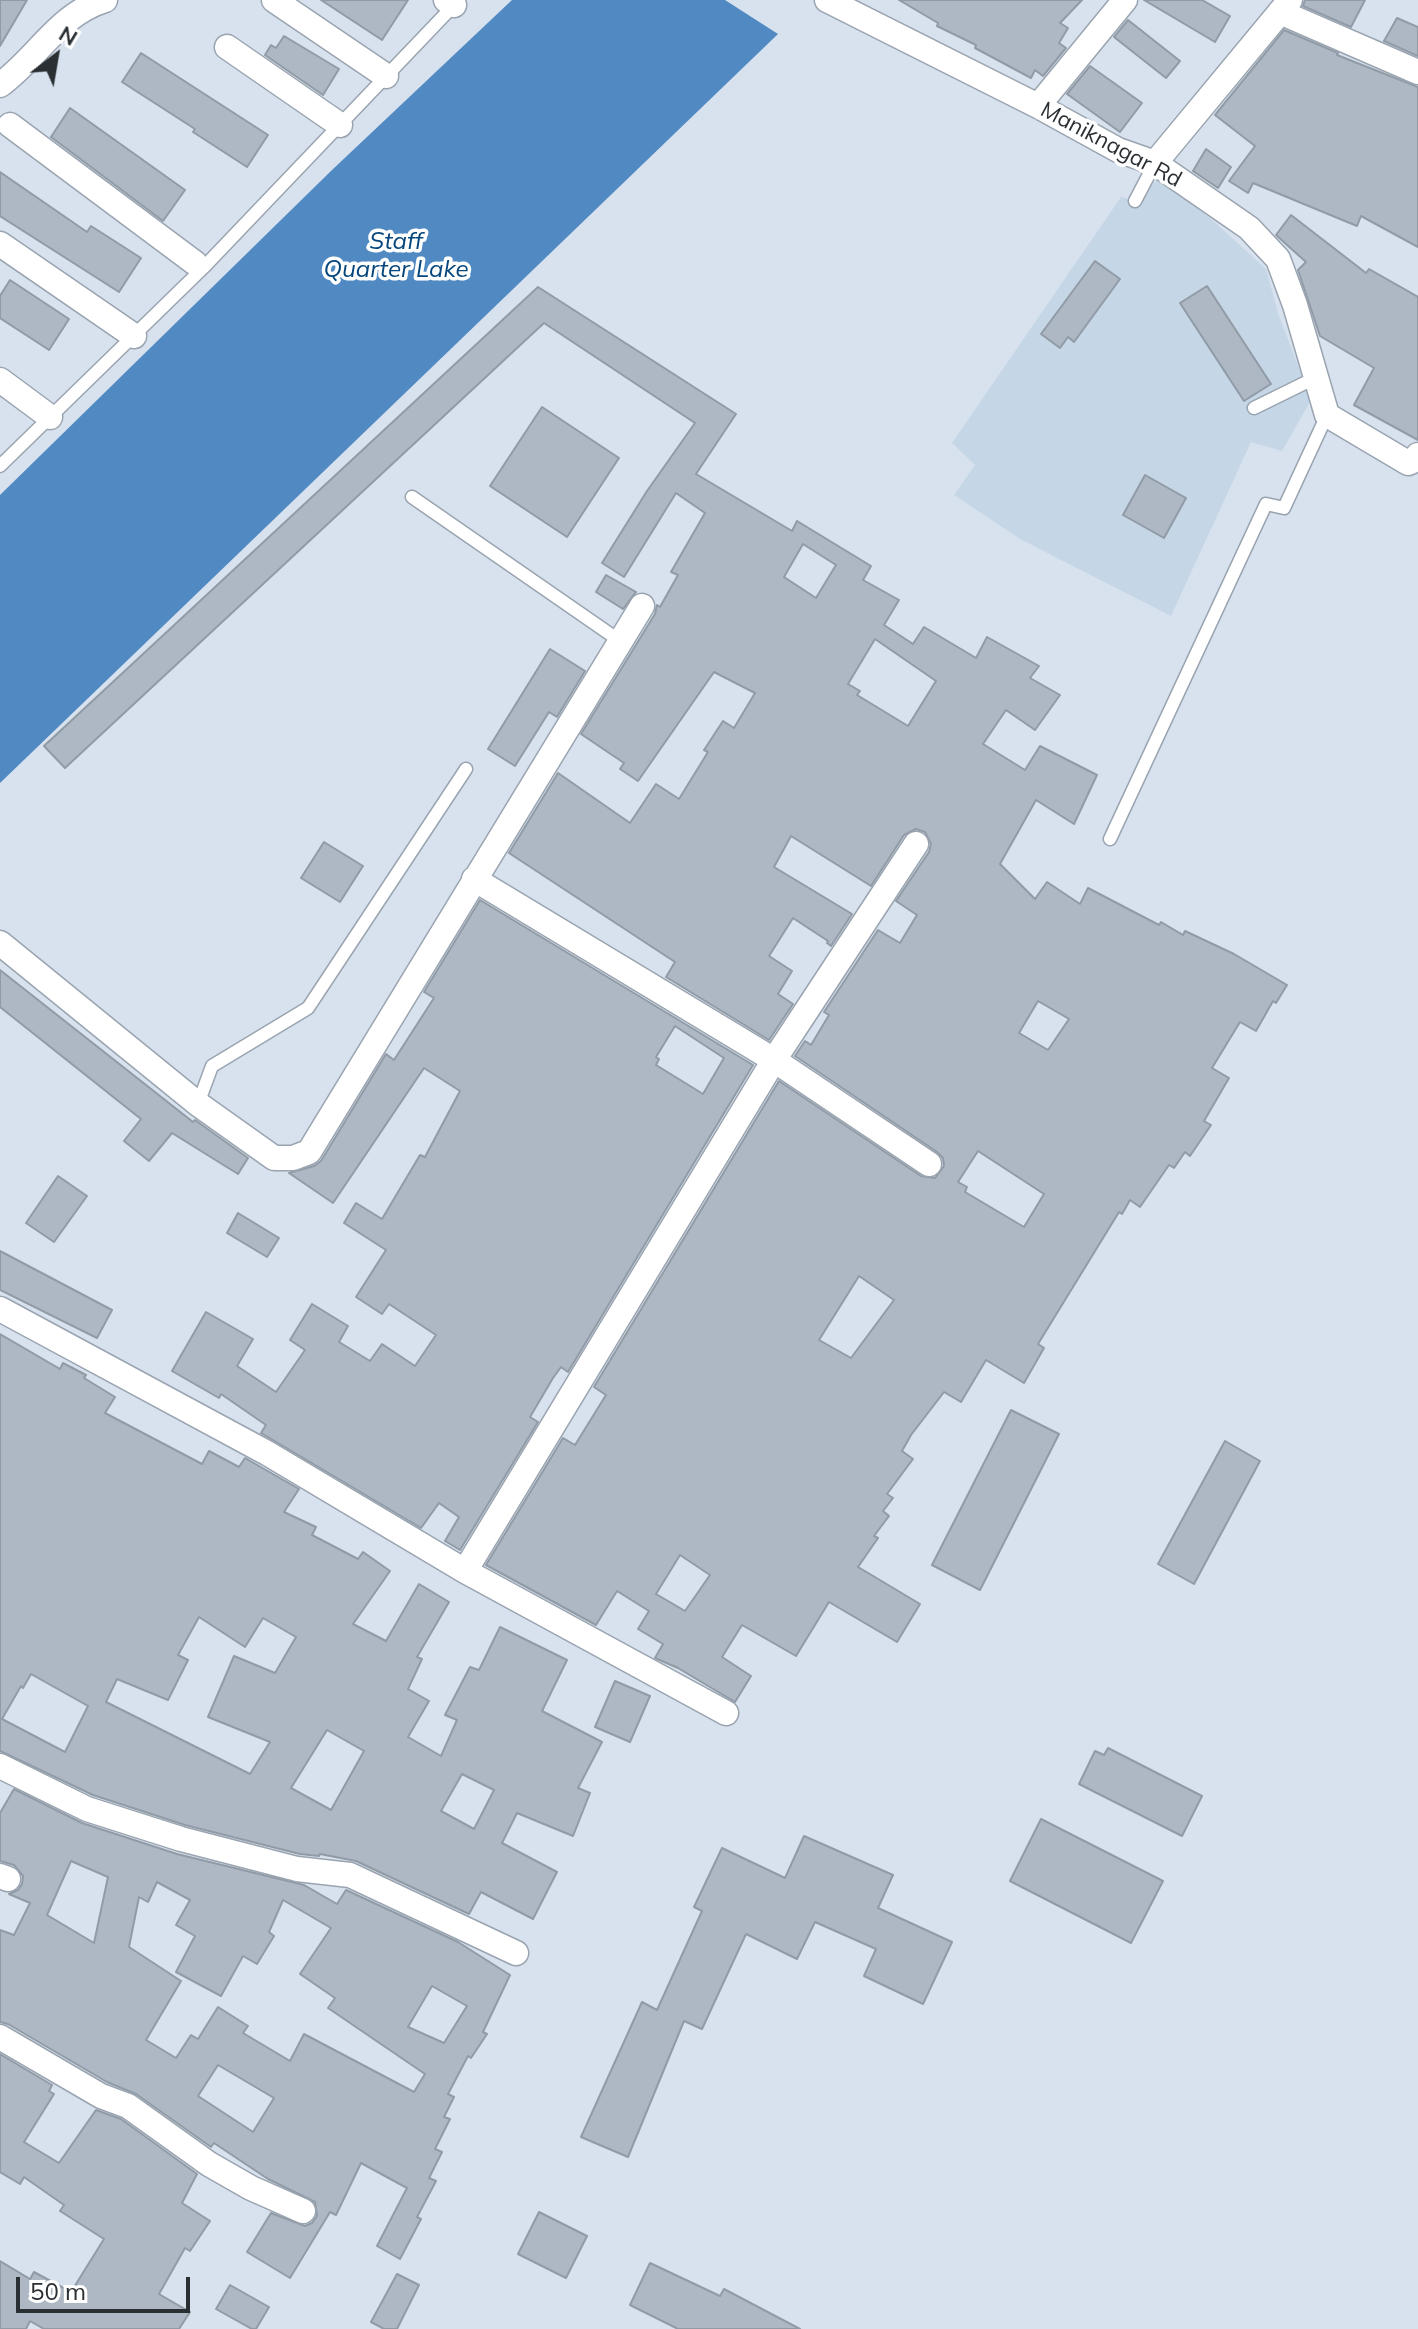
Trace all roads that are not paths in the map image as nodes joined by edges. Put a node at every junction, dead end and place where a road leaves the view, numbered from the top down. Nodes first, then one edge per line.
1 (105, 0) edge
2 (274, 0) edge
3 (1125, 0) edge
4 (831, 1) edge
5 (453, 2) edge
6 (1285, 6) edge
7 (227, 47) dead end
8 (1418, 72) edge
9 (6, 75) edge
10 (386, 76) junction
11 (1038, 106) junction
12 (10, 125) dead end
13 (340, 125) junction
14 (1155, 163) junction
15 (1135, 201) dead end
16 (0, 244) edge
17 (195, 263) dead end
18 (134, 336) junction
19 (1317, 377) junction
20 (0, 380) edge
21 (1254, 408) dead end
22 (1327, 415) junction
23 (50, 417) junction
24 (1418, 455) edge
25 (0, 466) edge
26 (412, 497) dead end
27 (642, 606) dead end
28 (620, 641) junction
29 (466, 769) dead end
30 (1110, 839) dead end
31 (916, 844) dead end
32 (474, 879) junction
33 (0, 943) edge
34 (774, 1060) junction
35 (198, 1104) junction
36 (929, 1164) dead end
37 (0, 1309) edge
38 (465, 1571) junction
39 (726, 1713) dead end
40 (0, 1766) edge
41 (516, 1953) dead end
42 (0, 2037) edge
43 (303, 2211) dead end

1 - 9 street
2 - 10 street
3 - 11 street
4 - 11 street, Maniknagar Rd
5 - 10 lane
6 - 8 street
6 - 14 street
7 - 13 street
10 - 13 lane
11 - 14 street, Maniknagar Rd
12 - 17 street
13 - 18 lane
14 - 15 lane
14 - 19 street, Maniknagar Rd
16 - 18 street
18 - 23 lane
19 - 21 lane
19 - 22 street, Maniknagar Rd
20 - 23 street
22 - 24 street
22 - 30 lane
23 - 25 lane
26 - 28 lane
27 - 28 street
28 - 32 street
29 - 35 lane
31 - 34 street
32 - 34 street
32 - 35 street
33 - 35 street
34 - 36 street
34 - 38 street
37 - 38 street
38 - 39 street
40 - 41 street
42 - 43 street

